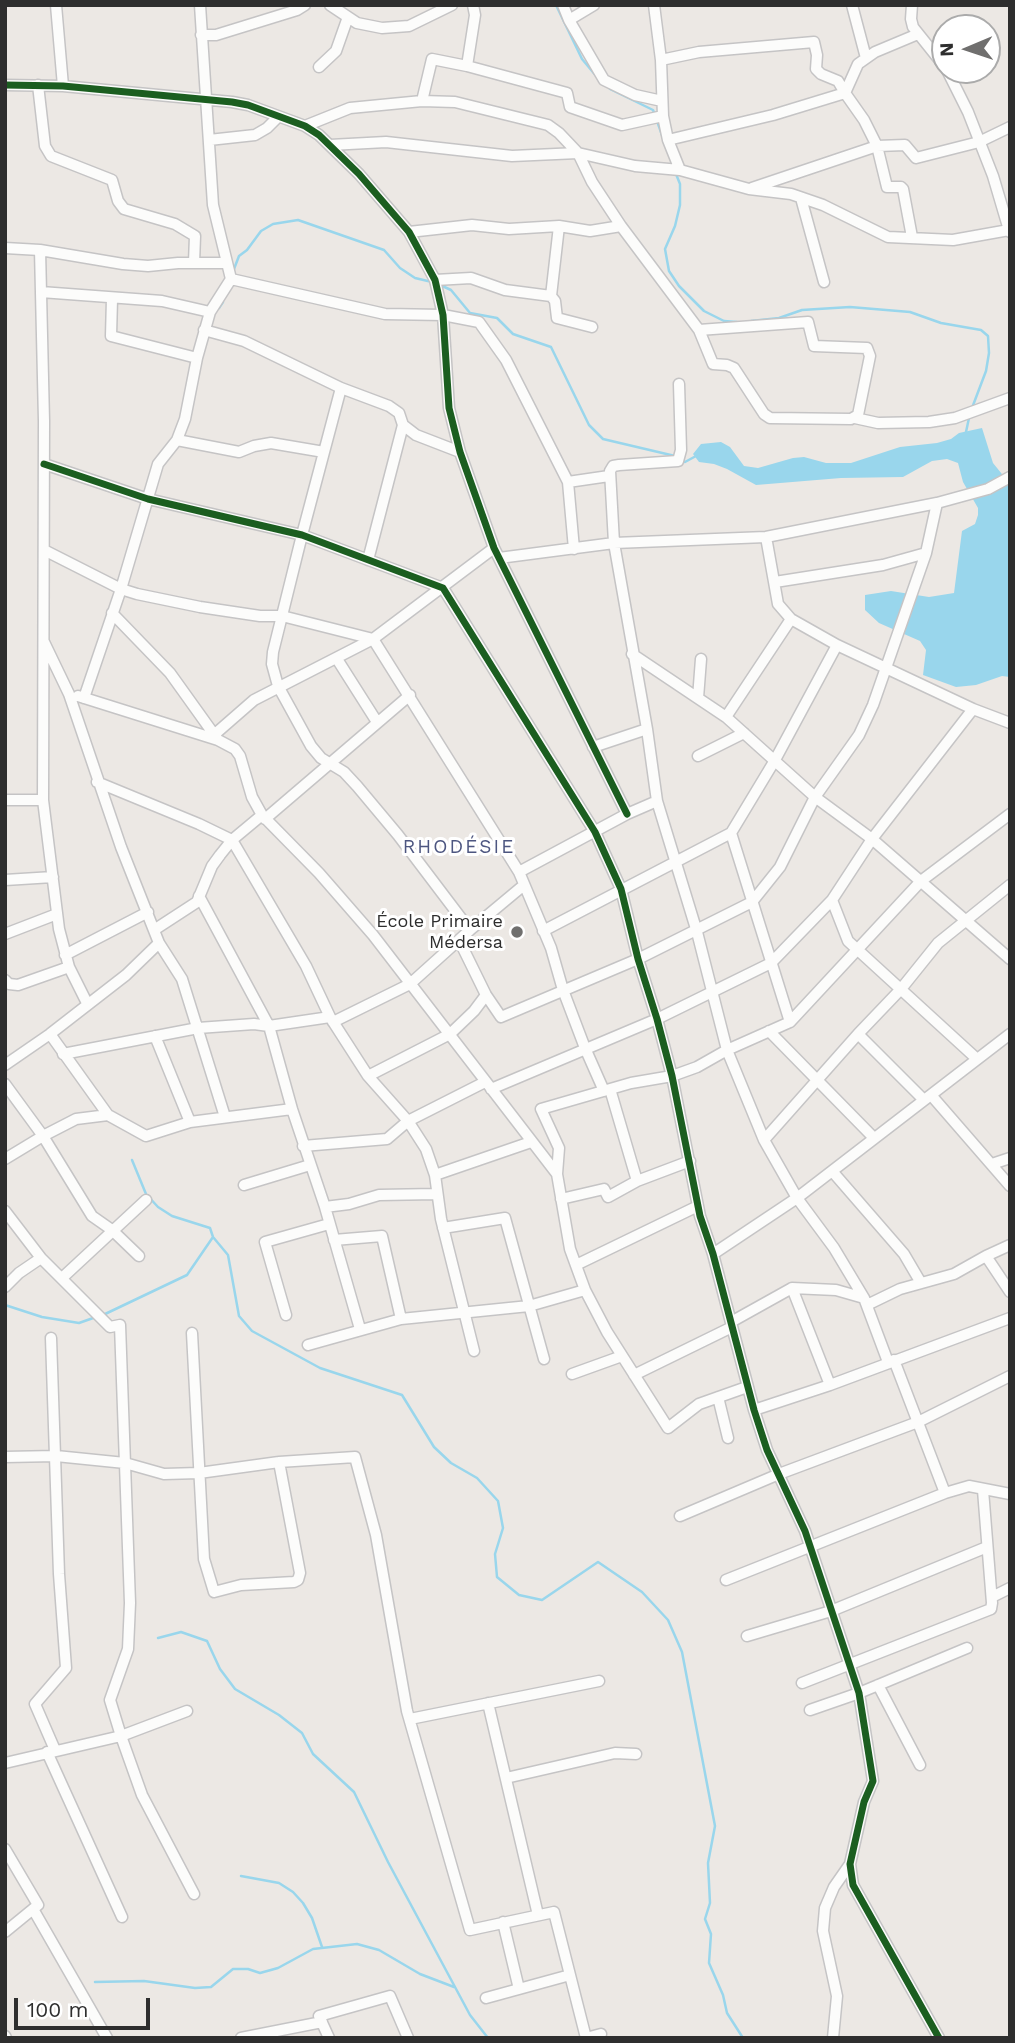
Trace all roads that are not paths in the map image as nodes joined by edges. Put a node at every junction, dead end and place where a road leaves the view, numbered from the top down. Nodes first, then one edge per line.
1 (56, 5) edge
2 (200, 5) edge
3 (305, 5) edge
4 (330, 5) edge
5 (452, 5) edge
6 (473, 5) edge
7 (563, 5) edge
8 (594, 5) edge
9 (654, 5) edge
10 (852, 5) edge
11 (912, 5) edge
12 (348, 17) junction
13 (569, 20) junction
14 (918, 34) junction
15 (201, 35) junction
16 (931, 48) edge
17 (866, 58) junction
18 (661, 60) junction
19 (467, 66) junction
20 (319, 67) dead end
21 (954, 84) edge
22 (5, 85) edge
23 (38, 85) junction
24 (63, 86) junction
25 (845, 93) junction
26 (206, 100) junction
27 (422, 101) junction
28 (662, 101) junction
29 (663, 116) junction
30 (278, 117) junction
31 (305, 126) junction
32 (1010, 127) edge
33 (209, 140) junction
34 (668, 140) junction
35 (979, 142) junction
36 (331, 145) junction
37 (877, 146) junction
38 (578, 153) junction
39 (680, 170) junction
40 (749, 189) junction
41 (802, 198) junction
42 (559, 226) junction
43 (621, 226) junction
44 (1009, 231) edge
45 (409, 232) junction
46 (912, 237) junction
47 (5, 248) edge
48 (40, 250) junction
49 (194, 263) junction
50 (226, 263) junction
51 (231, 279) junction
52 (435, 280) junction
53 (824, 282) dead end
54 (41, 292) junction
55 (551, 296) junction
56 (112, 299) junction
57 (210, 312) junction
58 (443, 315) junction
59 (592, 327) dead end
60 (204, 330) junction
61 (699, 330) junction
62 (197, 358) junction
63 (679, 384) dead end
64 (341, 388) junction
65 (1010, 398) edge
66 (855, 418) junction
67 (403, 425) junction
68 (177, 440) junction
69 (324, 452) junction
70 (460, 452) junction
71 (44, 464) junction
72 (608, 476) junction
73 (1010, 477) edge
74 (568, 482) junction
75 (148, 499) junction
76 (937, 503) junction
77 (302, 536) junction
78 (766, 537) junction
79 (614, 543) junction
80 (573, 549) junction
81 (44, 550) junction
82 (497, 553) junction
83 (926, 553) junction
84 (368, 560) junction
85 (775, 582) junction
86 (443, 588) junction
87 (121, 589) junction
88 (113, 613) junction
89 (282, 616) junction
90 (791, 619) junction
91 (373, 639) junction
92 (43, 640) junction
93 (837, 645) junction
94 (632, 654) junction
95 (337, 659) junction
96 (701, 659) dead end
97 (886, 667) junction
98 (278, 686) junction
99 (69, 694) junction
100 (410, 695) junction
101 (84, 698) junction
102 (698, 698) junction
103 (973, 709) junction
104 (726, 717) junction
105 (377, 722) junction
106 (1009, 722) edge
107 (647, 729) junction
108 (744, 733) junction
109 (217, 737) junction
110 (593, 747) junction
111 (698, 756) dead end
112 (775, 760) junction
113 (330, 765) junction
114 (97, 782) junction
115 (816, 797) junction
116 (5, 800) edge
117 (43, 800) junction
118 (657, 802) junction
119 (627, 814) junction
120 (1010, 814) edge
121 (264, 817) junction
122 (595, 832) junction
123 (732, 833) junction
124 (872, 839) junction
125 (232, 840) junction
126 (676, 863) junction
127 (519, 872) junction
128 (52, 877) junction
129 (5, 880) edge
130 (921, 881) junction
131 (524, 885) junction
132 (1010, 885) edge
133 (621, 889) junction
134 (199, 896) junction
135 (832, 900) junction
136 (752, 902) junction
137 (148, 912) junction
138 (57, 914) junction
139 (966, 922) junction
140 (154, 929) junction
141 (470, 930) junction
142 (544, 931) junction
143 (697, 932) junction
144 (5, 934) edge
145 (459, 940) junction
146 (159, 943) junction
147 (857, 949) junction
148 (65, 955) junction
149 (638, 959) junction
150 (1010, 959) edge
151 (771, 963) junction
152 (69, 967) junction
153 (5, 980) edge
154 (410, 984) junction
155 (901, 989) junction
156 (563, 990) junction
157 (712, 991) junction
158 (486, 995) junction
159 (87, 1003) junction
160 (331, 1019) junction
161 (657, 1019) junction
162 (790, 1022) junction
163 (269, 1026) junction
164 (198, 1028) junction
165 (769, 1031) junction
166 (50, 1034) junction
167 (450, 1034) junction
168 (858, 1034) junction
169 (1010, 1034) edge
170 (155, 1036) junction
171 (585, 1048) junction
172 (727, 1050) junction
173 (63, 1054) junction
174 (976, 1059) junction
175 (5, 1065) edge
176 (368, 1076) junction
177 (672, 1076) junction
178 (817, 1079) junction
179 (5, 1084) edge
180 (488, 1086) junction
181 (607, 1090) junction
182 (928, 1097) junction
183 (292, 1109) junction
184 (108, 1115) junction
185 (225, 1117) junction
186 (408, 1121) junction
187 (190, 1122) junction
188 (43, 1136) junction
189 (874, 1138) junction
190 (764, 1140) junction
191 (531, 1142) junction
192 (303, 1146) junction
193 (1010, 1158) edge
194 (5, 1159) edge
195 (690, 1161) junction
196 (992, 1164) junction
197 (310, 1165) junction
198 (832, 1171) junction
199 (557, 1174) junction
200 (435, 1175) junction
201 (637, 1181) junction
202 (244, 1185) dead end
203 (1010, 1186) edge
204 (436, 1194) junction
205 (797, 1198) junction
206 (561, 1199) junction
207 (146, 1200) dead end
208 (698, 1206) junction
209 (325, 1207) junction
210 (5, 1211) edge
211 (330, 1224) junction
212 (443, 1228) junction
213 (112, 1230) junction
214 (334, 1240) junction
215 (1010, 1245) edge
216 (713, 1254) junction
217 (139, 1256) dead end
218 (986, 1256) junction
219 (41, 1258) junction
220 (576, 1265) junction
221 (62, 1278) junction
222 (921, 1283) junction
223 (1008, 1286) edge
224 (5, 1287) edge
225 (792, 1288) junction
226 (585, 1290) junction
227 (865, 1302) junction
228 (529, 1306) junction
229 (464, 1314) junction
230 (286, 1315) dead end
231 (1010, 1318) edge
232 (401, 1319) junction
233 (731, 1325) junction
234 (360, 1329) junction
235 (192, 1333) dead end
236 (51, 1338) dead end
237 (308, 1345) dead end
238 (474, 1351) dead end
239 (622, 1356) junction
240 (544, 1359) dead end
241 (891, 1361) junction
242 (572, 1374) dead end
243 (634, 1375) junction
244 (1010, 1376) edge
245 (830, 1385) junction
246 (747, 1387) junction
247 (718, 1397) junction
248 (754, 1410) junction
249 (918, 1422) junction
250 (728, 1438) dead end
251 (56, 1456) junction
252 (5, 1457) edge
253 (279, 1462) junction
254 (125, 1463) junction
255 (199, 1473) junction
256 (779, 1474) junction
257 (983, 1490) junction
258 (945, 1493) junction
259 (1010, 1494) edge
260 (680, 1516) dead end
261 (809, 1547) junction
262 (987, 1547) junction
263 (726, 1580) dead end
264 (1010, 1588) edge
265 (992, 1598) junction
266 (831, 1611) junction
267 (747, 1636) dead end
268 (967, 1648) dead end
269 (849, 1665) junction
270 (599, 1681) dead end
271 (802, 1684) dead end
272 (878, 1685) junction
273 (859, 1693) junction
274 (488, 1703) junction
275 (810, 1710) dead end
276 (187, 1711) dead end
277 (410, 1719) junction
278 (121, 1736) junction
279 (51, 1751) junction
280 (636, 1754) dead end
281 (5, 1763) edge
282 (920, 1765) dead end
283 (506, 1778) junction
284 (5, 1849) edge
285 (850, 1864) junction
286 (194, 1894) dead end
287 (33, 1909) junction
288 (538, 1915) junction
289 (122, 1917) dead end
290 (503, 1922) junction
291 (5, 1932) edge
292 (570, 1975) junction
293 (519, 1989) junction
294 (486, 1998) dead end
295 (322, 2022) junction
296 (601, 2034) dead end
297 (249, 2037) edge
298 (107, 2038) edge
299 (329, 2038) edge
300 (408, 2038) edge
301 (834, 2038) edge
302 (939, 2038) edge

1 - 24 street
2 - 15 street
3 - 15 street
4 - 12 street
5 - 12 street
6 - 19 street
7 - 13 street
8 - 13 street
9 - 18 street
10 - 17 street
11 - 14 street
12 - 20 street
13 - 28 street
14 - 16 street
14 - 17 street
15 - 26 street
17 - 25 street
18 - 25 street
18 - 28 street
19 - 27 street
19 - 29 street
21 - 35 street
22 - 23 street
23 - 24 street
23 - 49 street
24 - 26 street
25 - 34 street
25 - 37 street
26 - 30 street
26 - 33 street
27 - 31 street
27 - 38 street
28 - 29 street
29 - 34 street
30 - 31 street
30 - 33 street
31 - 36 street
32 - 35 street
33 - 50 street
34 - 39 street
35 - 37 street
35 - 44 street
36 - 38 street
36 - 45 street
37 - 40 street
37 - 46 street
38 - 39 street
38 - 43 street
39 - 40 street
40 - 41 street
41 - 46 street
41 - 53 street
42 - 43 street
42 - 45 street
42 - 55 street
43 - 61 street
44 - 46 street
45 - 52 street
47 - 48 street
48 - 49 street
48 - 54 street
49 - 50 street
50 - 51 street
51 - 57 street
51 - 58 street
52 - 55 street
52 - 58 street
54 - 56 street
54 - 71 street
55 - 59 street
56 - 57 street
56 - 62 street
57 - 60 street
58 - 70 street
58 - 74 street
60 - 62 street
60 - 64 street
61 - 66 street
61 - 66 street
62 - 68 street
63 - 72 street
64 - 67 street
64 - 69 street
65 - 66 street
67 - 70 street
67 - 84 street
68 - 69 street
68 - 75 street
69 - 77 street
70 - 82 street
71 - 75 street
71 - 81 street
72 - 74 street
72 - 79 street
73 - 76 street
74 - 80 street
75 - 77 street
75 - 87 street
76 - 78 street
76 - 83 street
77 - 84 street
77 - 89 street
78 - 79 street
78 - 85 street
79 - 80 street
79 - 94 street
80 - 82 street
81 - 87 street
81 - 92 street
82 - 86 street
82 - 110 street
83 - 85 street
83 - 97 street
84 - 86 street
85 - 90 street
86 - 91 street
86 - 122 street
87 - 88 street
87 - 89 street
88 - 101 street
88 - 109 street
89 - 91 street
89 - 98 street
90 - 93 street
90 - 104 street
91 - 95 street
91 - 100 street
92 - 99 street
92 - 117 street
93 - 97 street
93 - 112 street
94 - 102 street
94 - 107 street
95 - 98 street
95 - 105 street
96 - 102 street
97 - 103 street
97 - 115 street
98 - 109 street
98 - 113 street
99 - 101 street
99 - 114 street
100 - 105 street
100 - 127 street
101 - 109 street
102 - 104 street
103 - 106 street
103 - 124 street
104 - 108 street
105 - 113 street
107 - 110 street
107 - 118 street
108 - 111 street
108 - 112 street
109 - 121 street
110 - 119 street
112 - 115 street
112 - 123 street
113 - 121 street
113 - 141 street
114 - 125 street
114 - 137 street
115 - 124 street
115 - 136 street
116 - 117 street
117 - 128 street
118 - 119 street
118 - 126 street
119 - 122 street
120 - 130 street
121 - 125 street
121 - 154 street
122 - 127 street
122 - 133 street
123 - 126 street
123 - 136 street
124 - 130 street
124 - 135 street
125 - 134 street
125 - 160 street
126 - 133 street
126 - 143 street
127 - 131 street
128 - 129 street
128 - 138 street
130 - 139 street
130 - 147 street
131 - 141 street
131 - 142 street
132 - 139 street
133 - 142 street
133 - 149 street
134 - 140 street
134 - 163 street
135 - 147 street
135 - 151 street
136 - 143 street
136 - 151 street
137 - 140 street
137 - 148 street
138 - 144 street
138 - 148 street
139 - 150 street
139 - 155 street
140 - 146 street
141 - 145 street
142 - 156 street
143 - 149 street
143 - 157 street
145 - 154 street
145 - 158 street
146 - 159 street
146 - 164 street
147 - 155 street
147 - 162 street
148 - 152 street
149 - 156 street
149 - 161 street
151 - 157 street
151 - 162 street
152 - 153 street
152 - 159 street
154 - 160 street
154 - 167 street
155 - 168 street
155 - 174 street
156 - 158 street
156 - 171 street
157 - 161 street
157 - 172 street
158 - 167 street
159 - 166 street
160 - 163 street
160 - 176 street
161 - 171 street
161 - 177 street
162 - 165 street
163 - 164 street
163 - 183 street
164 - 170 street
164 - 185 street
165 - 172 street
165 - 178 street
166 - 173 street
166 - 175 street
167 - 176 street
167 - 180 street
168 - 178 street
168 - 182 street
169 - 174 street
170 - 173 street
170 - 187 street
171 - 180 street
171 - 181 street
172 - 177 street
172 - 190 street
173 - 184 street
174 - 182 street
176 - 186 street
177 - 181 street
177 - 195 street
178 - 189 street
178 - 190 street
179 - 188 street
180 - 186 street
180 - 191 street
181 - 199 street
181 - 201 street
182 - 189 street
182 - 196 street
183 - 185 street
183 - 192 street
184 - 187 street
184 - 188 street
185 - 187 street
186 - 192 street
186 - 200 street
188 - 194 street
188 - 213 street
189 - 198 street
190 - 205 street
191 - 199 street
191 - 200 street
192 - 197 street
193 - 196 street
195 - 201 street
195 - 208 street
196 - 203 street
197 - 202 street
197 - 209 street
198 - 205 street
198 - 222 street
199 - 206 street
200 - 204 street
201 - 206 street
204 - 209 street
204 - 212 street
205 - 216 street
205 - 227 street
206 - 220 street
207 - 213 street
208 - 216 street
208 - 220 street
209 - 211 street
210 - 219 street
211 - 214 street
211 - 230 street
212 - 228 street
212 - 229 street
213 - 217 street
213 - 221 street
214 - 232 street
214 - 234 street
215 - 218 street
216 - 233 street
218 - 222 street
218 - 223 street
219 - 221 street
219 - 224 street
220 - 226 street
221 - 254 street
222 - 227 street
225 - 227 street
225 - 233 street
225 - 245 street
226 - 228 street
226 - 239 street
227 - 241 street
228 - 229 street
228 - 240 street
229 - 232 street
229 - 238 street
231 - 241 street
232 - 234 street
233 - 243 street
233 - 246 street
234 - 237 street
235 - 255 street
236 - 251 street
239 - 242 street
239 - 243 street
241 - 245 street
241 - 249 street
243 - 247 street
244 - 249 street
245 - 248 street
246 - 247 street
246 - 248 street
247 - 250 street
248 - 256 street
249 - 256 street
249 - 258 street
251 - 252 street
251 - 254 street
251 - 279 street
253 - 255 street
253 - 255 street
253 - 277 street
254 - 255 street
254 - 278 street
256 - 260 street
256 - 261 street
257 - 258 street
257 - 259 street
257 - 262 street
258 - 261 street
261 - 263 street
261 - 266 street
262 - 265 street
262 - 266 street
264 - 265 street
265 - 269 street
266 - 267 street
266 - 269 street
268 - 272 street
269 - 271 street
269 - 273 street
270 - 274 street
272 - 273 street
272 - 282 street
273 - 275 street
273 - 285 street
274 - 277 street
274 - 283 street
276 - 278 street
277 - 290 street
278 - 279 street
278 - 286 street
279 - 281 street
279 - 289 street
280 - 283 street
283 - 288 street
284 - 287 street
285 - 301 street
285 - 302 street
287 - 291 street
287 - 298 street
288 - 290 street
288 - 292 street
290 - 293 street
292 - 293 street
292 - 296 street
293 - 294 street
295 - 297 street
295 - 299 street
295 - 300 street

